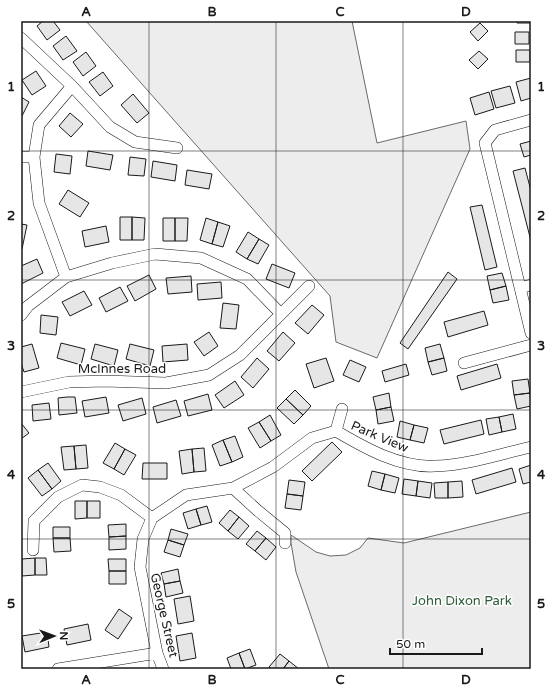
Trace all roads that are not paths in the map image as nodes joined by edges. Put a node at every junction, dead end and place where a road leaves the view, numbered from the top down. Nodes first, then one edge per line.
1 (21, 38) edge
2 (72, 86) junction
3 (531, 120) edge
4 (177, 148) dead end
5 (21, 157) edge
6 (34, 157) junction
7 (66, 277) junction
8 (309, 286) dead end
9 (526, 287) edge
10 (281, 314) junction
11 (21, 315) edge
12 (531, 333) edge
13 (531, 345) edge
14 (464, 363) dead end
15 (21, 392) edge
16 (342, 409) dead end
17 (336, 432) junction
18 (531, 448) edge
19 (233, 488) junction
20 (152, 518) junction
21 (285, 543) dead end
22 (33, 550) dead end
23 (157, 653) junction
24 (58, 669) edge
25 (163, 669) edge

1 - 2 street
2 - 4 street
2 - 6 street
3 - 9 street
5 - 6 street
6 - 7 street
7 - 10 street
7 - 11 street
8 - 10 street, McInnes Road
9 - 12 street
10 - 15 street, McInnes Road
13 - 14 street
16 - 17 street
17 - 18 street, Park View
17 - 19 street, Park View
19 - 20 street
19 - 21 street
20 - 22 street
20 - 23 street, George Street
23 - 24 street
23 - 25 street, George Street

